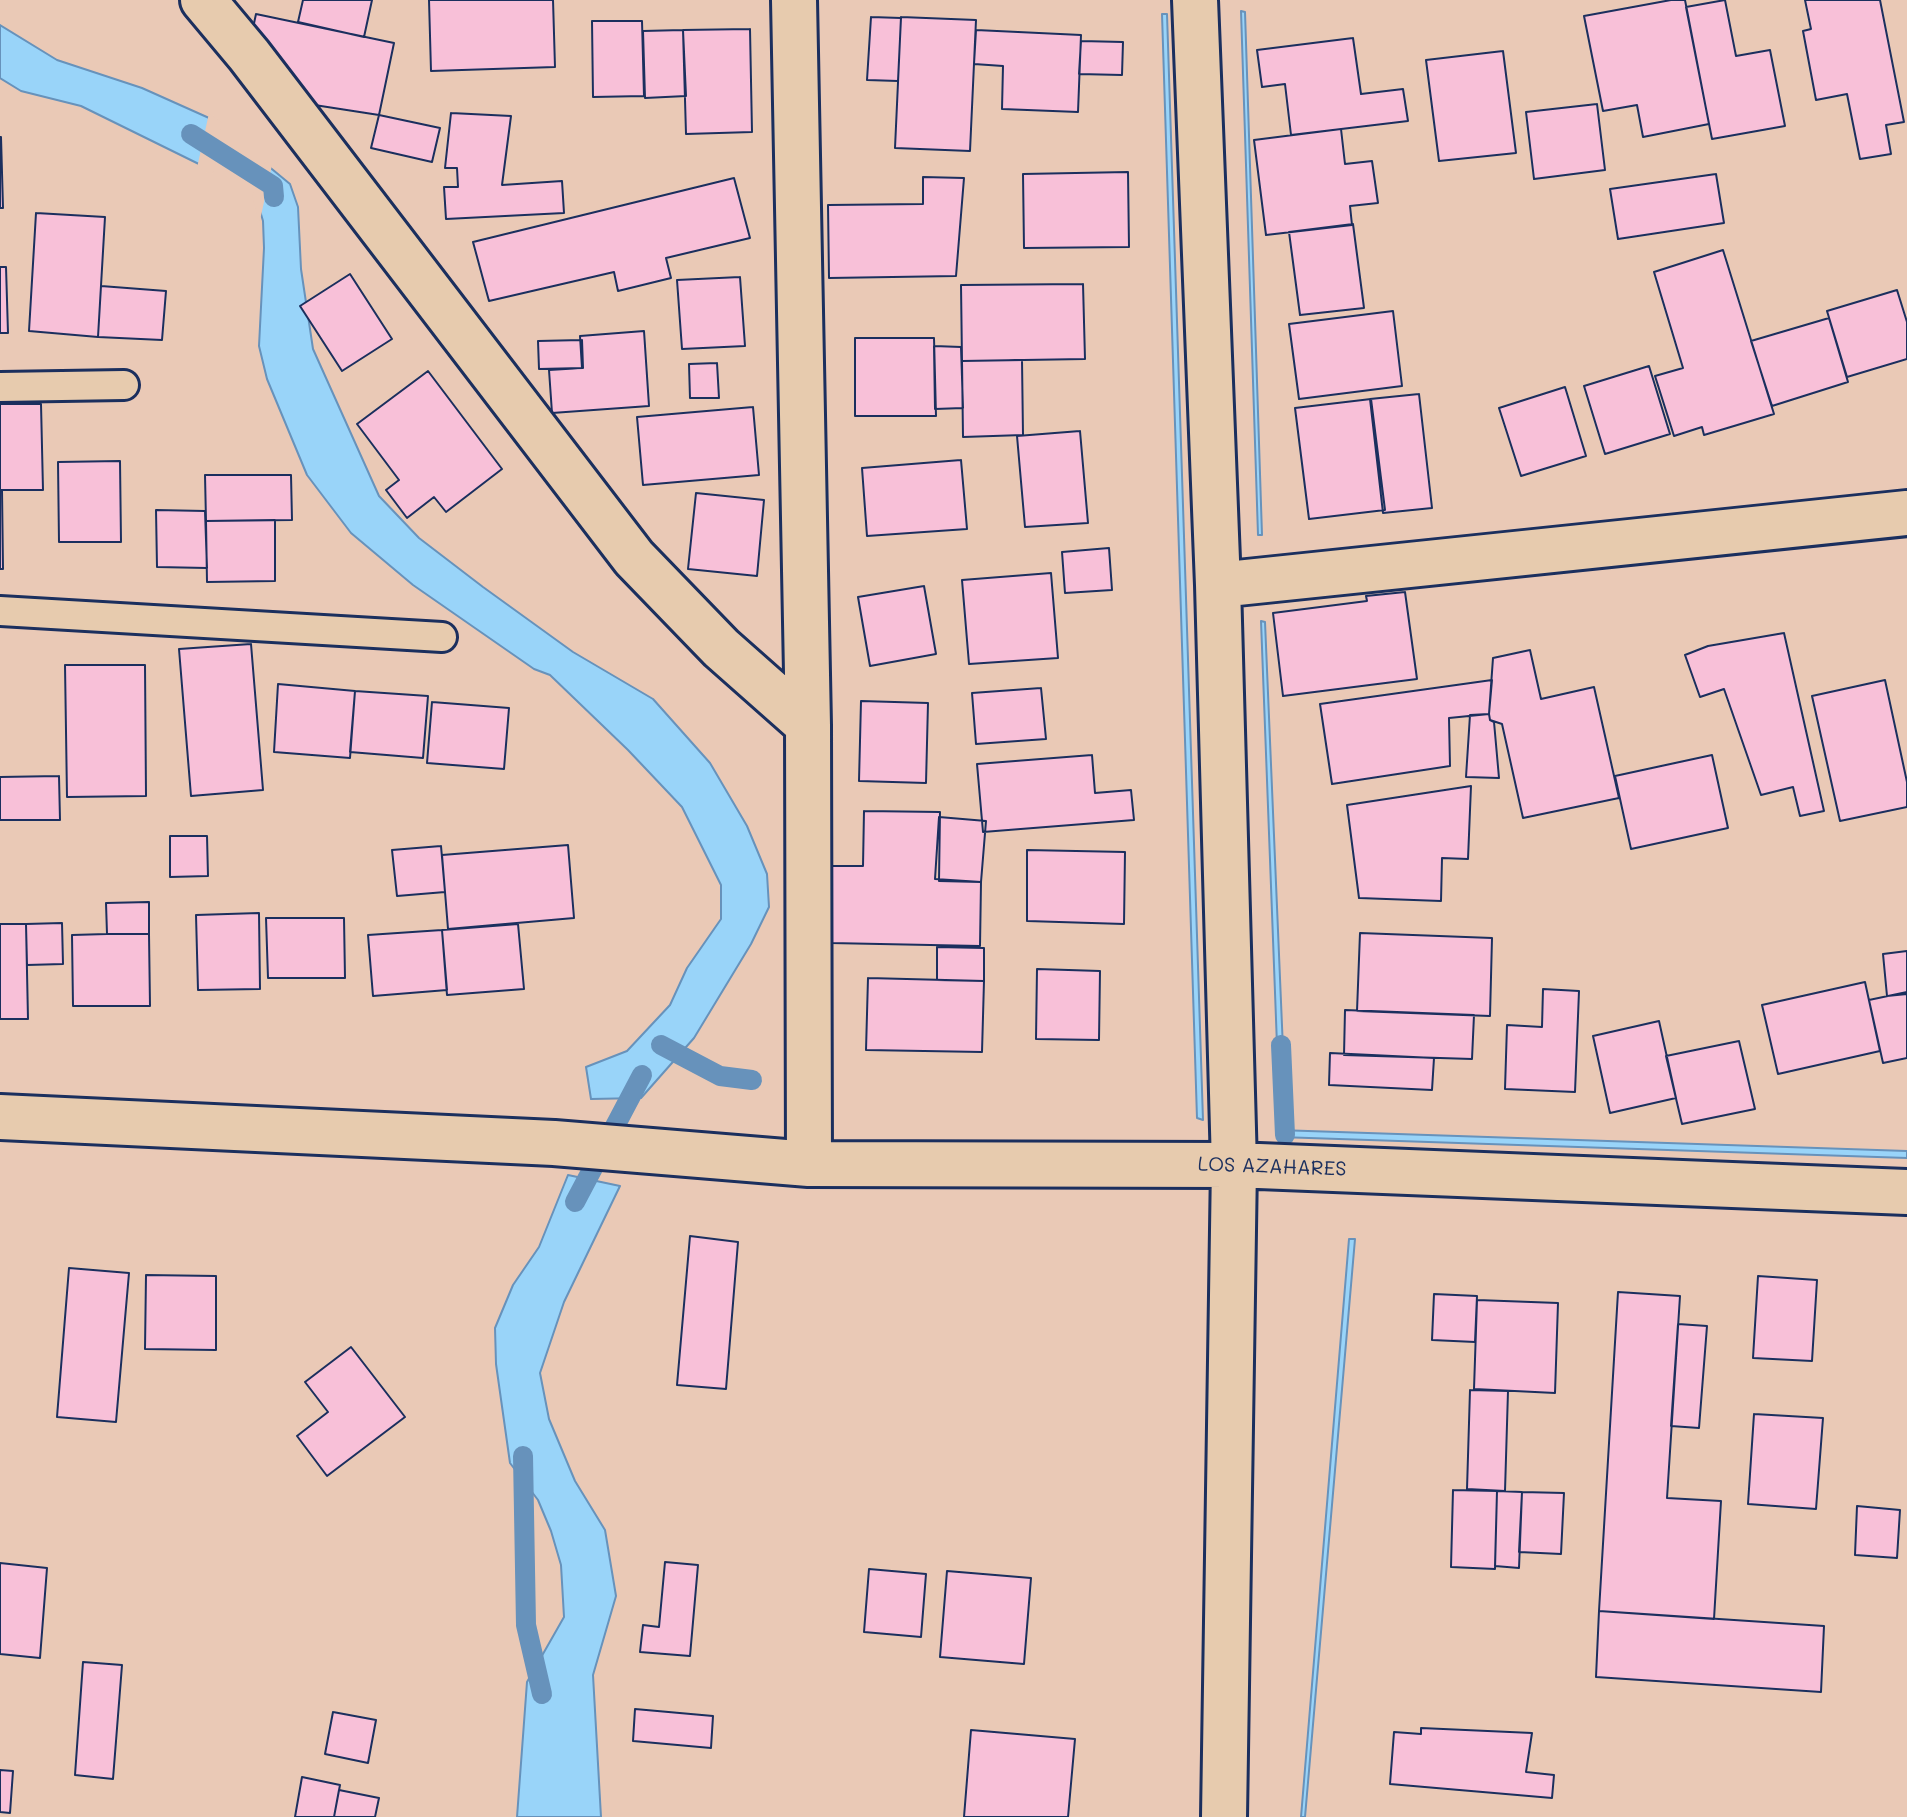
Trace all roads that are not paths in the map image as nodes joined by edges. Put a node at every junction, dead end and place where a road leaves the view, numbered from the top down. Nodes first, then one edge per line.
1 (203, 0) edge
2 (794, 0) edge
3 (1196, 0) edge
4 (124, 385) dead end
5 (0, 387) edge
6 (1907, 513) edge
7 (1218, 585) junction
8 (0, 611) edge
9 (442, 637) dead end
10 (808, 725) junction
11 (0, 1117) edge
12 (809, 1164) junction
13 (1234, 1165) junction
14 (1907, 1192) edge
15 (1224, 1817) edge

1 - 10 street
2 - 10 street
3 - 7 street
4 - 5 lane
6 - 7 street
7 - 13 street
8 - 9 lane
10 - 12 street
11 - 12 street, LOS AZAHARES
12 - 13 street, LOS AZAHARES
13 - 14 street, LOS AZAHARES
13 - 15 street

